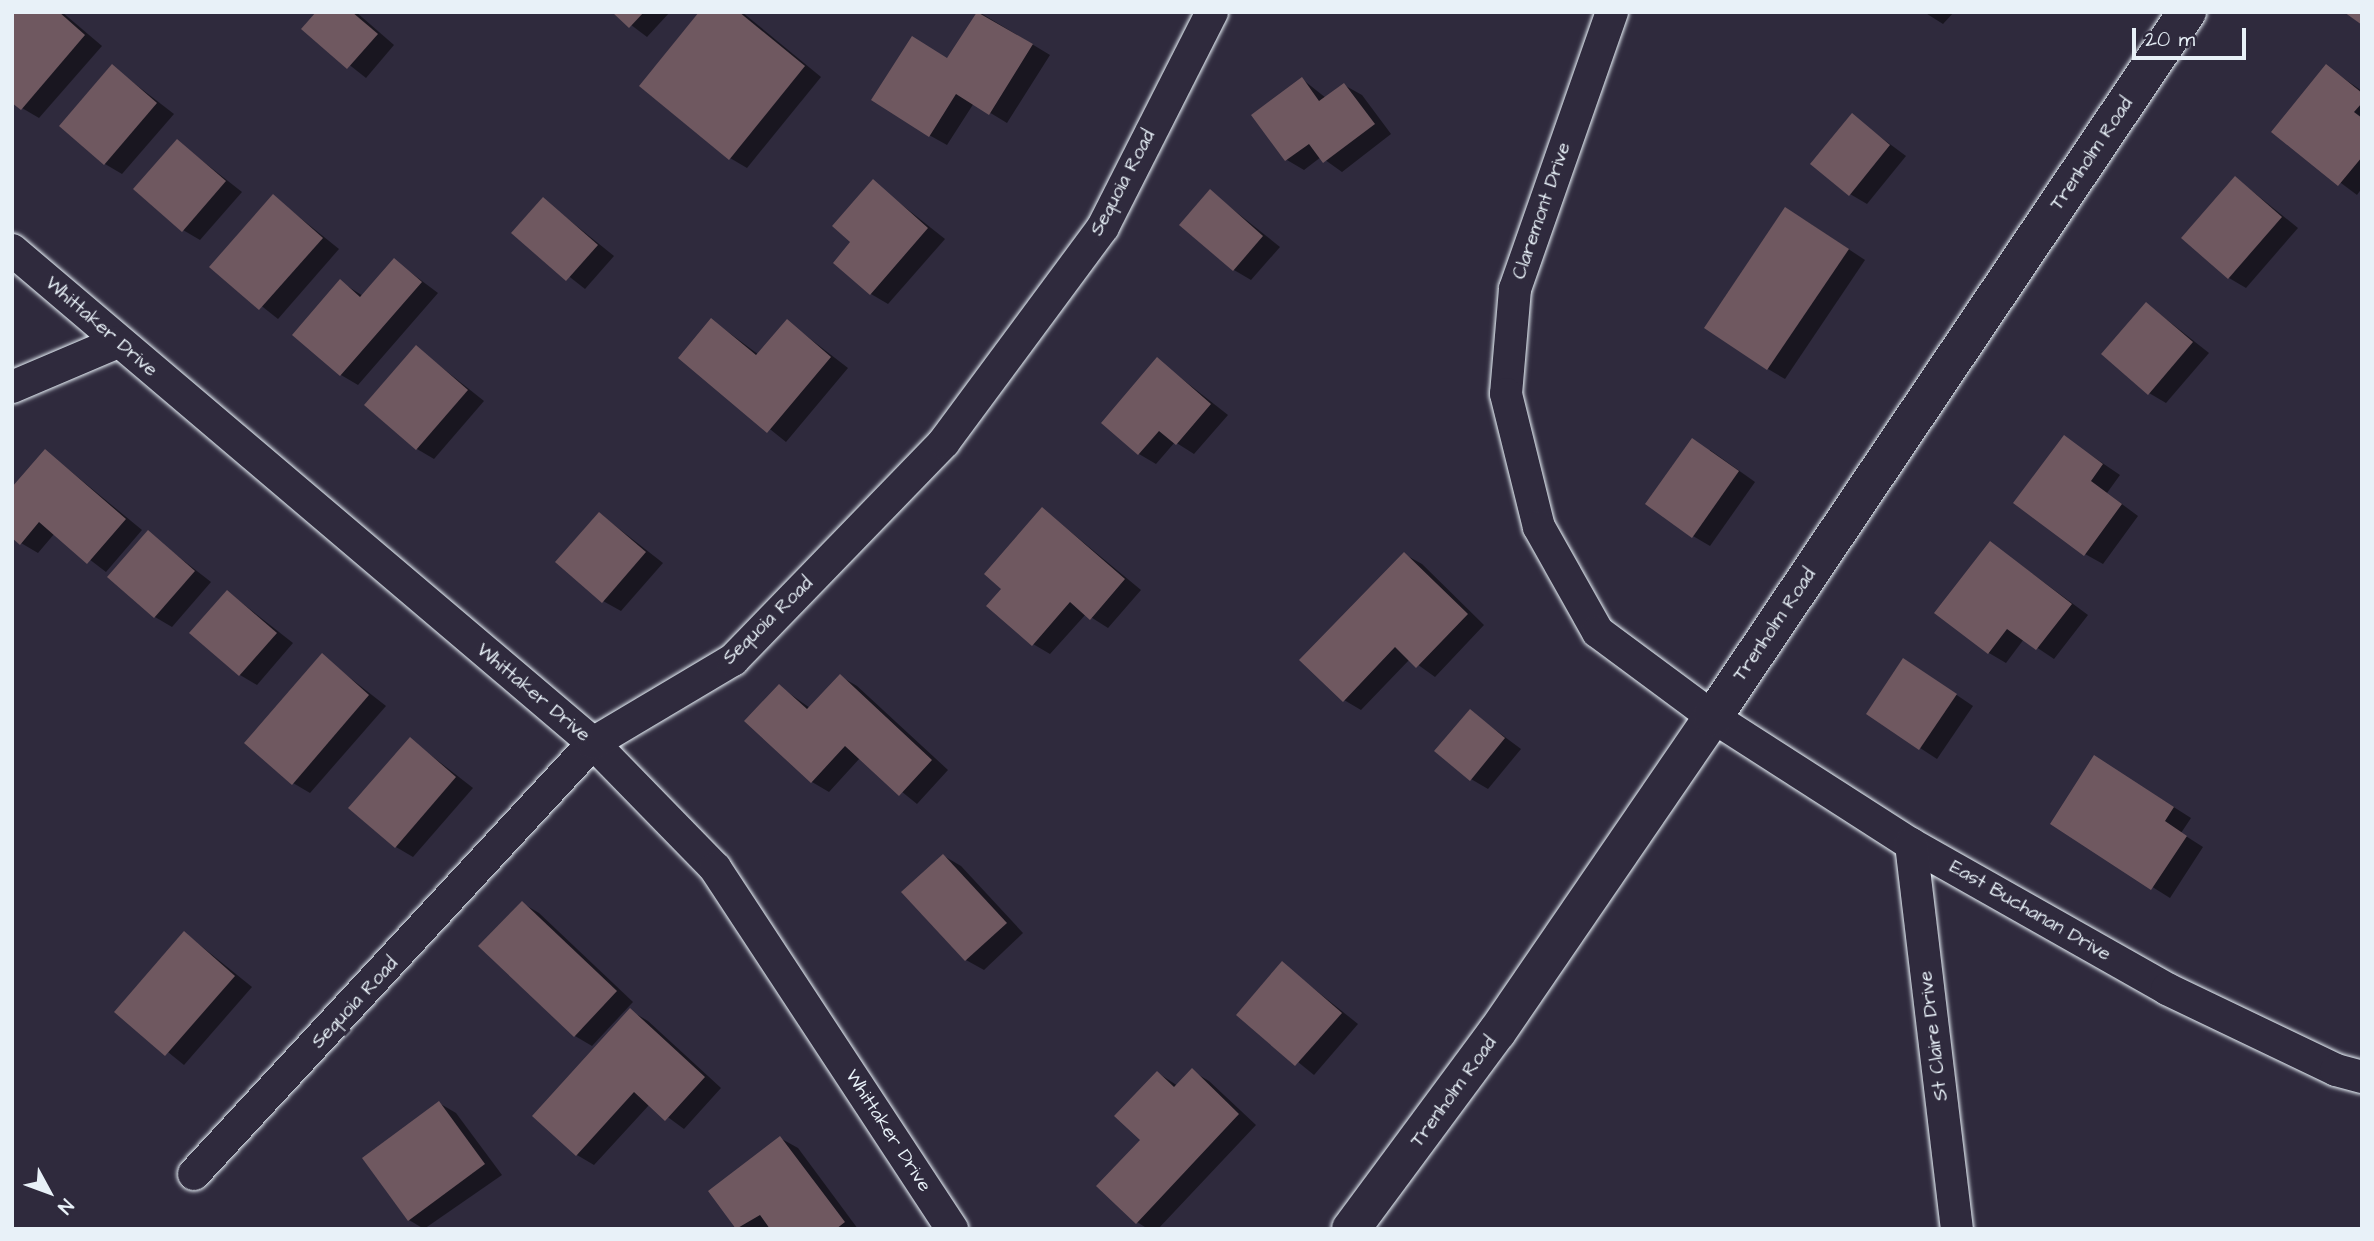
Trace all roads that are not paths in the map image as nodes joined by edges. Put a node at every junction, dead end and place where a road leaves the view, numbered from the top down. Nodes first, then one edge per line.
1 (1212, 12) edge
2 (1612, 12) edge
3 (2187, 12) edge
4 (12, 250) edge
5 (118, 342) junction
6 (12, 387) edge
7 (1713, 717) junction
8 (593, 743) junction
9 (1911, 844) junction
10 (2362, 1077) edge
11 (194, 1174) dead end
12 (951, 1229) edge
13 (1352, 1229) edge
14 (1957, 1229) edge

1 - 8 street, Sequoia Road
2 - 7 street, Claremont Drive
3 - 7 main road, Trenholm Road
4 - 5 street, Whittaker Drive
5 - 6 street
5 - 8 street, Whittaker Drive
7 - 9 street, East Buchanan Drive
7 - 13 main road, Trenholm Road
8 - 11 street, Sequoia Road
8 - 12 street, Whittaker Drive
9 - 10 street, East Buchanan Drive
9 - 14 street, St Claire Drive

